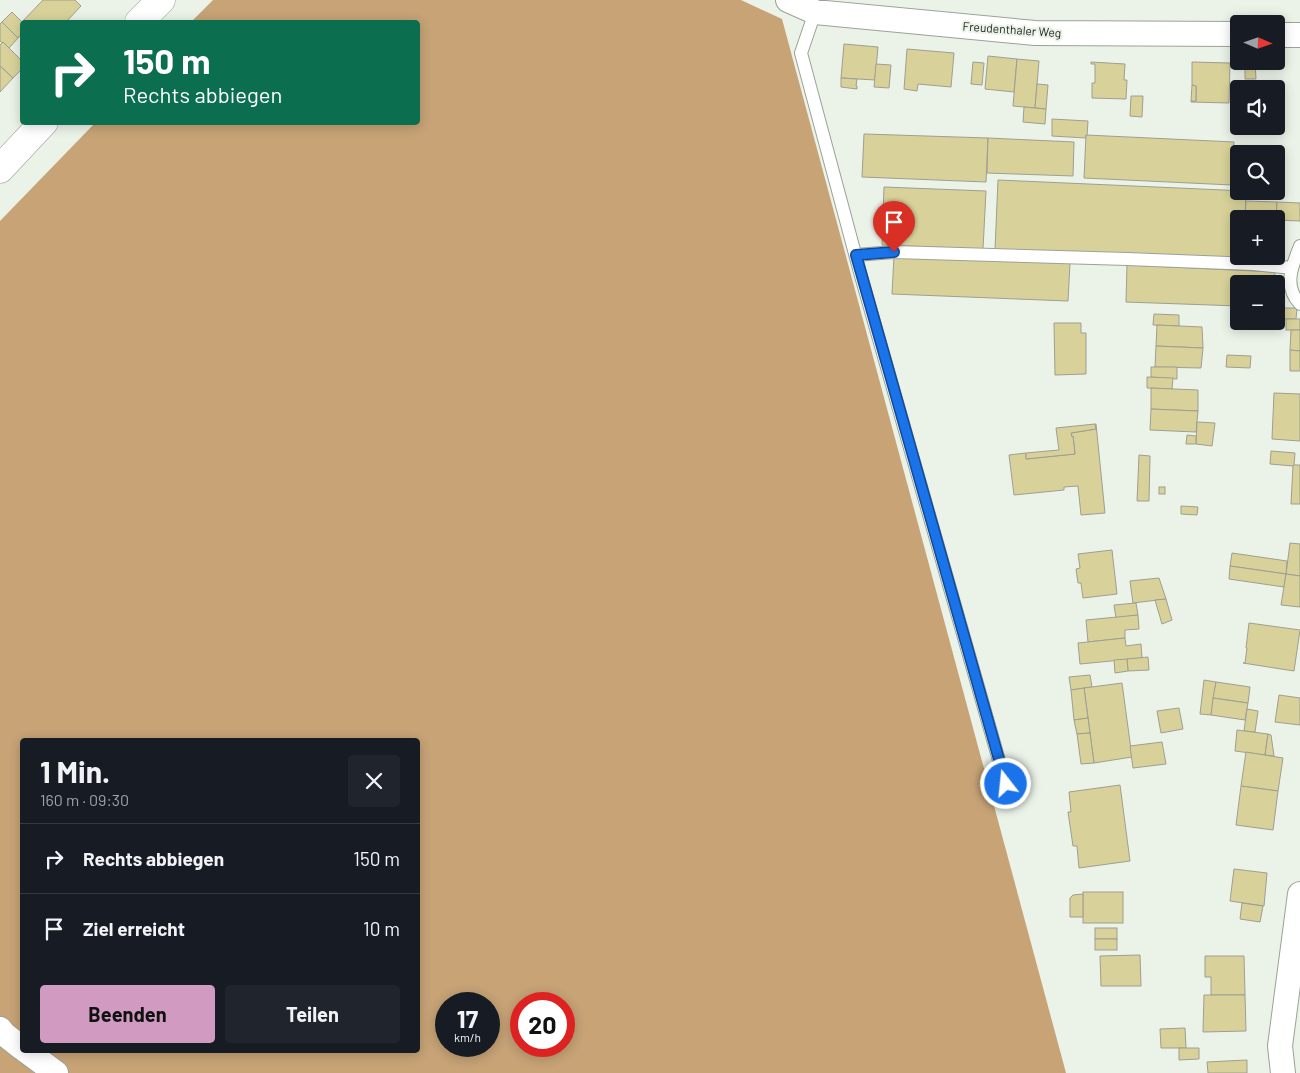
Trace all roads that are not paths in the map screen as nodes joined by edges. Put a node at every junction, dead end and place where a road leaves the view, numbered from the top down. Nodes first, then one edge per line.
1 (161, 0) edge
2 (788, 0) edge
3 (815, 12) junction
4 (141, 20) edge
5 (1230, 34) edge
6 (1285, 35) edge
7 (1300, 35) edge
8 (41, 125) edge
9 (0, 168) edge
10 (1300, 246) edge
11 (856, 255) junction
12 (1292, 268) junction
13 (1300, 304) edge
14 (1006, 784) dead end
15 (1300, 894) edge
16 (0, 1029) edge
17 (20, 1046) edge
18 (29, 1053) edge
19 (56, 1073) edge
20 (1283, 1073) edge

1 - 4 main road
2 - 3 street, Freudenthaler Weg
3 - 5 street, Freudenthaler Weg
3 - 11 lane
6 - 7 street
8 - 9 main road
10 - 12 lane
11 - 12 lane
11 - 14 lane
12 - 13 lane
15 - 20 street
16 - 17 street
18 - 19 street

